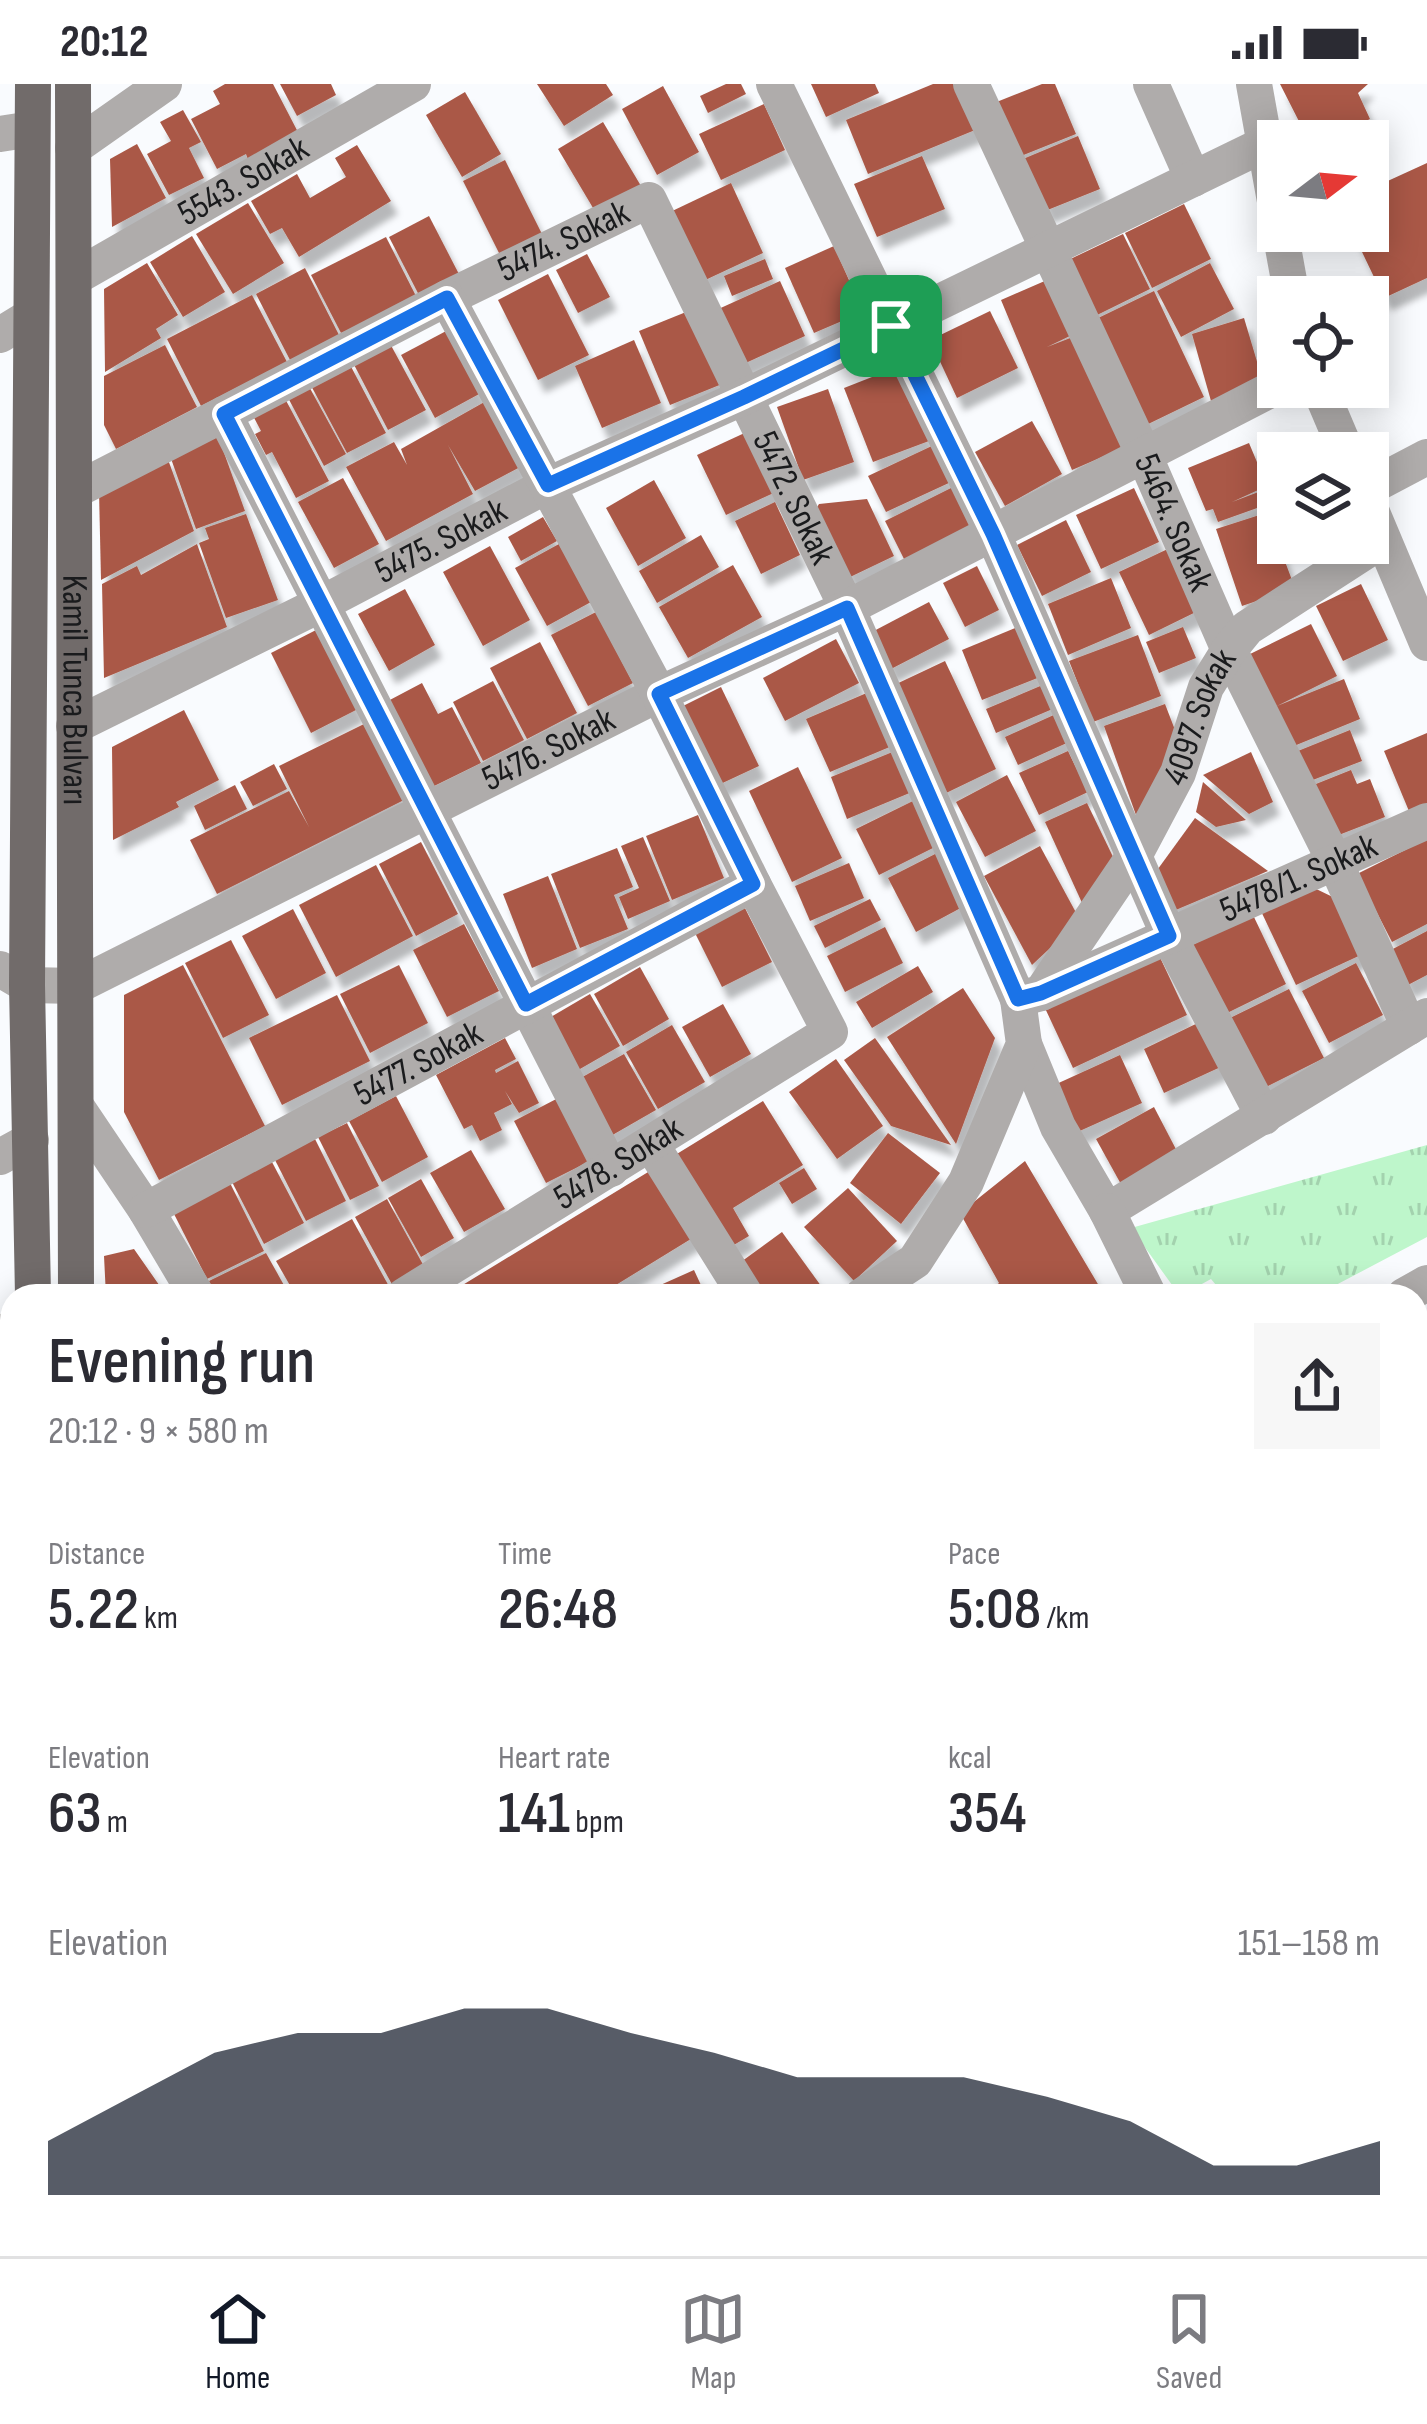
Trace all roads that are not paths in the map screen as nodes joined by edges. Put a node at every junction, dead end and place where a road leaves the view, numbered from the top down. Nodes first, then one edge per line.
1 (33, 84) edge
2 (74, 84) edge
3 (164, 84) edge
4 (413, 84) edge
5 (774, 84) edge
6 (971, 84) edge
7 (1151, 84) edge
8 (1254, 84) edge
9 (1260, 120) edge
10 (16, 132) edge
11 (1257, 147) edge
12 (73, 148) junction
13 (1193, 179) junction
14 (649, 200) joint
15 (1048, 249) junction
16 (74, 278) junction
17 (447, 298) junction
18 (15, 326) edge
19 (891, 326) junction
20 (744, 397) junction
21 (1257, 397) edge
22 (224, 414) junction
23 (1144, 455) junction
24 (1427, 457) edge
25 (1389, 477) edge
26 (548, 485) junction
27 (74, 491) junction
28 (993, 534) junction
29 (1389, 552) edge
30 (1346, 564) edge
31 (321, 604) junction
32 (847, 608) junction
33 (14, 618) edge
34 (1427, 643) edge
35 (1229, 650) junction
36 (659, 694) junction
37 (74, 727) junction
38 (426, 809) junction
39 (1427, 820) edge
40 (1134, 856) junction
41 (1335, 862) junction
42 (753, 884) junction
43 (1169, 936) junction
44 (14, 977) edge
45 (77, 986) junction
46 (1030, 996) junction
47 (526, 1004) junction
48 (1418, 1021) edge
49 (1024, 1044) junction
50 (76, 1106) junction
51 (1264, 1117) junction
52 (651, 1144) junction
53 (16, 1149) edge
54 (611, 1168) junction
55 (146, 1210) junction
56 (1106, 1211) junction
57 (32, 1284) edge
58 (76, 1284) edge
59 (189, 1284) edge
60 (423, 1284) edge
61 (738, 1284) edge
62 (880, 1284) edge
63 (1143, 1284) edge

1 - 10 main road, Kamil Tunca Bulvarı
2 - 12 main road, Kamil Tunca Bulvarı
3 - 12 street
4 - 16 street, 5543. Sokak
5 - 19 street
6 - 15 street, 5464. Sokak
7 - 13 street
8 - 9 street
10 - 18 main road, Kamil Tunca Bulvarı
11 - 13 street, 5475. Sokak
12 - 16 main road, Kamil Tunca Bulvarı
13 - 15 street, 5475. Sokak
14 - 17 street, 5474. Sokak
14 - 20 street, 5472. Sokak
15 - 19 street, 5475. Sokak
15 - 23 street, 5464. Sokak
16 - 27 main road, Kamil Tunca Bulvarı
17 - 22 street, 5474. Sokak
17 - 26 street
18 - 33 main road, Kamil Tunca Bulvarı
19 - 20 street, 5475. Sokak
19 - 28 street
20 - 26 street, 5475. Sokak
20 - 32 street, 5472. Sokak
21 - 23 street, 5476. Sokak
22 - 27 street, 5474. Sokak
22 - 31 street
23 - 28 street, 5476. Sokak
23 - 35 street, 5464. Sokak
24 - 25 street
26 - 31 street, 5475. Sokak
26 - 36 street
27 - 37 main road, Kamil Tunca Bulvarı
28 - 32 street, 5476. Sokak
28 - 40 street
29 - 34 street
30 - 35 street, 4097. Sokak
31 - 37 street, 5475. Sokak
31 - 38 street
32 - 36 street, 5476. Sokak
32 - 46 street, 5472. Sokak
33 - 44 main road, Kamil Tunca Bulvarı
35 - 40 street, 4097. Sokak
35 - 41 street, 5464. Sokak
36 - 38 street, 5476. Sokak
36 - 42 street
37 - 45 main road, Kamil Tunca Bulvarı
38 - 45 street, 5476. Sokak
38 - 47 street
39 - 41 street, 5478/1. Sokak
40 - 43 street
40 - 46 street, 4097. Sokak
41 - 43 street, 5478/1. Sokak
41 - 48 street, 5464. Sokak
42 - 47 street, 5477. Sokak
42 - 52 street, 5478. Sokak
43 - 46 street, 5478/1. Sokak
43 - 51 street
44 - 45 street
44 - 53 main road, Kamil Tunca Bulvarı
45 - 50 main road, Kamil Tunca Bulvarı
46 - 49 street
47 - 54 street
47 - 55 street, 5477. Sokak
48 - 51 street
49 - 56 street
49 - 62 street
50 - 55 street
50 - 58 main road, Kamil Tunca Bulvarı
51 - 56 street
52 - 54 street, 5478. Sokak
52 - 61 street
53 - 57 main road, Kamil Tunca Bulvarı
54 - 60 street, 5478. Sokak
55 - 59 street
56 - 63 street

